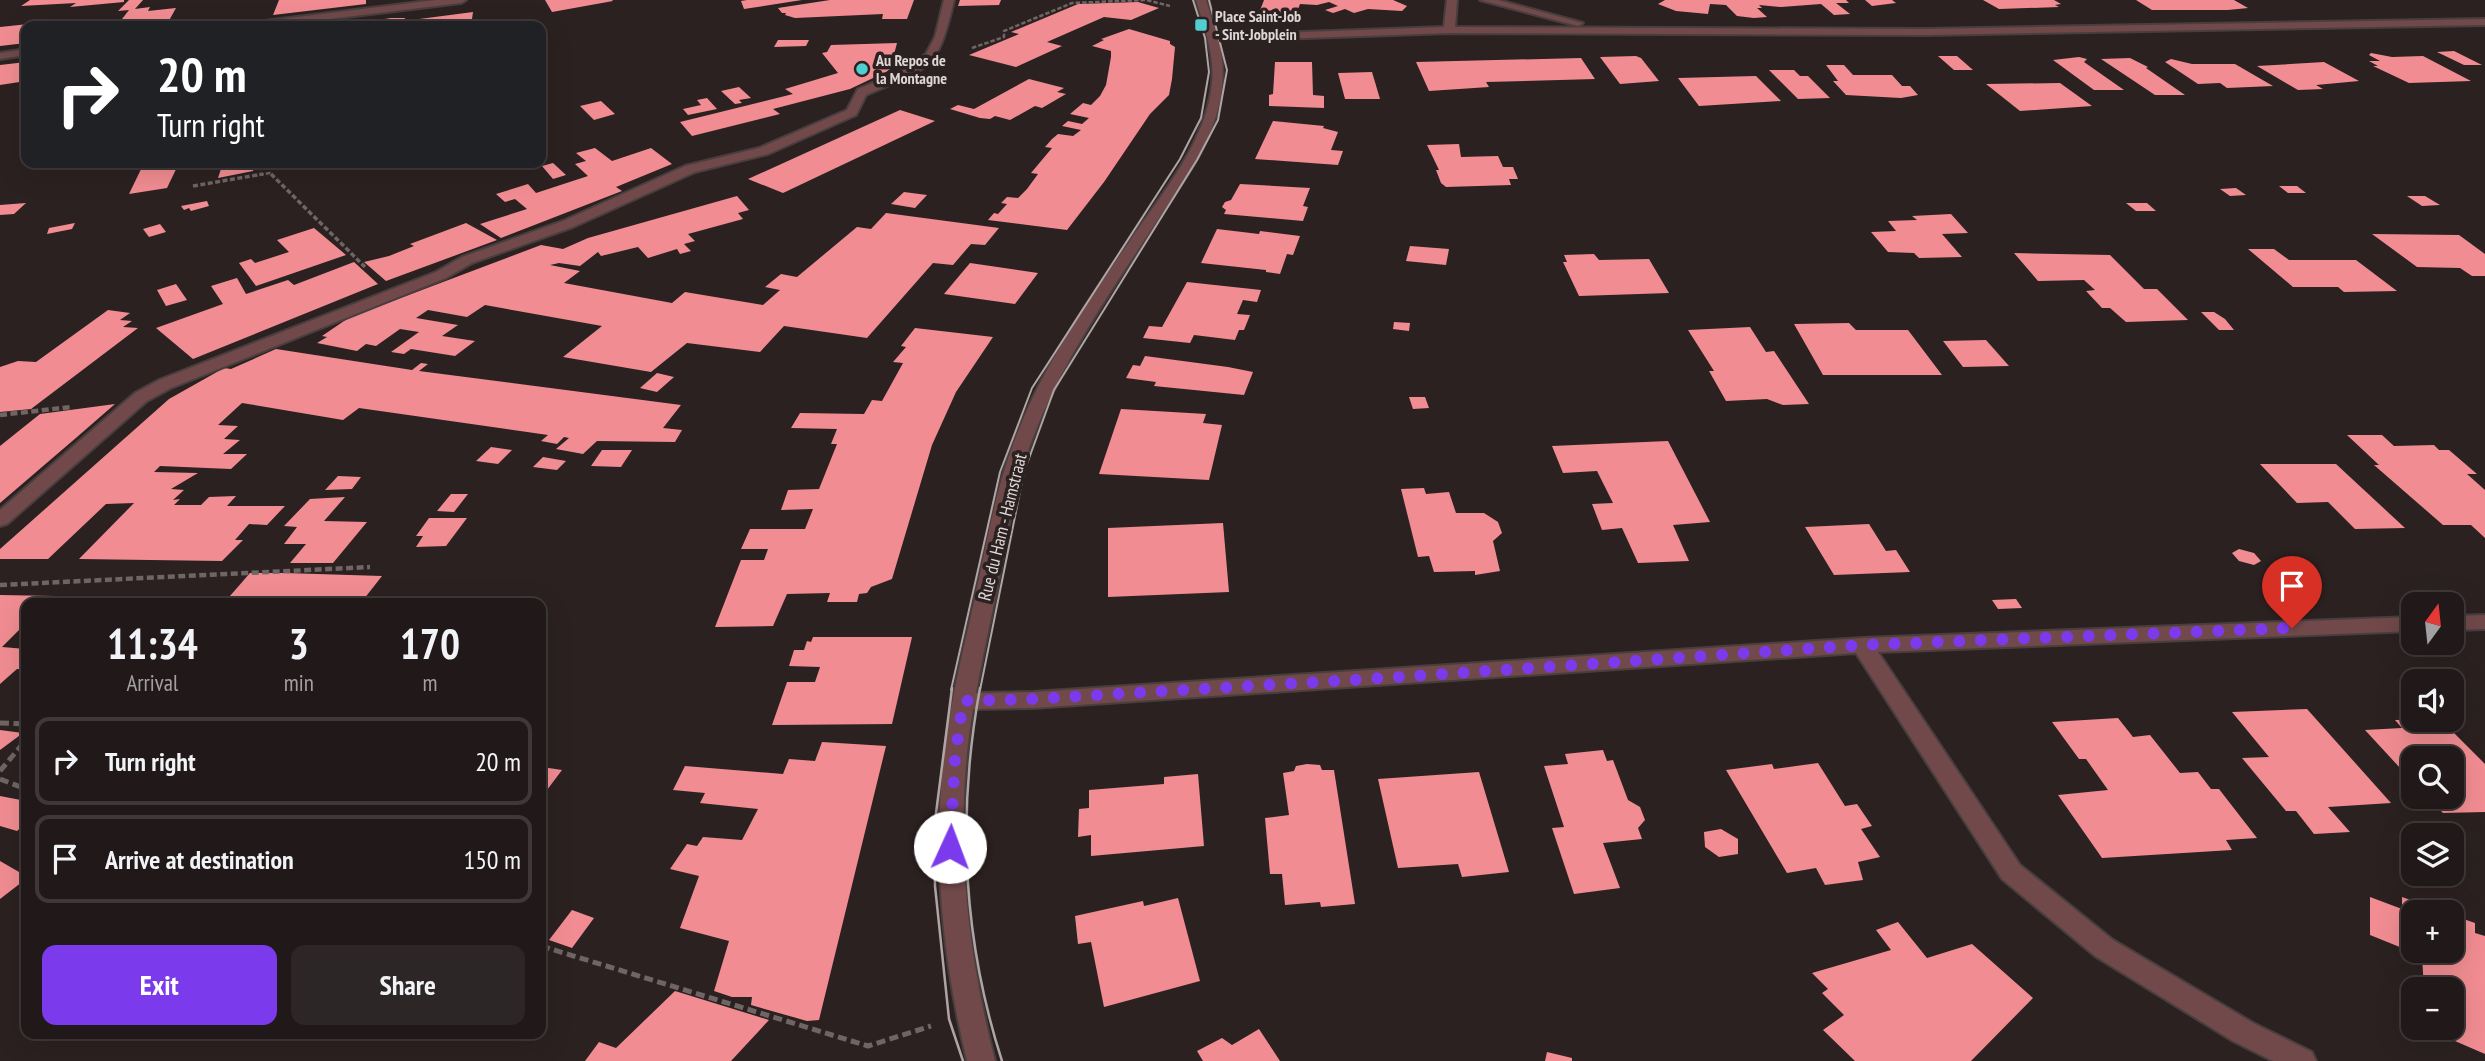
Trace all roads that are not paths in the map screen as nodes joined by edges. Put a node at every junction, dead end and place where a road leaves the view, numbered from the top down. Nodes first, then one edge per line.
1 (461, 0) edge
2 (949, 0) edge
3 (1201, 0) edge
4 (1452, 0) edge
5 (1485, 0) edge
6 (289, 21) edge
7 (2485, 22) edge
8 (1449, 30) junction
9 (1606, 31) junction
10 (1213, 38) junction
11 (21, 53) edge
12 (0, 55) edge
13 (0, 520) edge
14 (2485, 622) edge
15 (2464, 623) edge
16 (2401, 624) edge
17 (1863, 645) junction
18 (963, 701) junction
19 (981, 1061) edge
20 (2302, 1061) edge

1 - 6 street
2 - 13 street
3 - 10 street, Rue du Ham - Hamstraat
4 - 8 street
5 - 9 street
7 - 9 street
8 - 9 street
8 - 10 street
10 - 18 street, Rue du Ham - Hamstraat
11 - 12 street
14 - 15 street
16 - 17 street
17 - 18 street
17 - 20 street
18 - 19 street, Rue du Ham - Hamstraat

